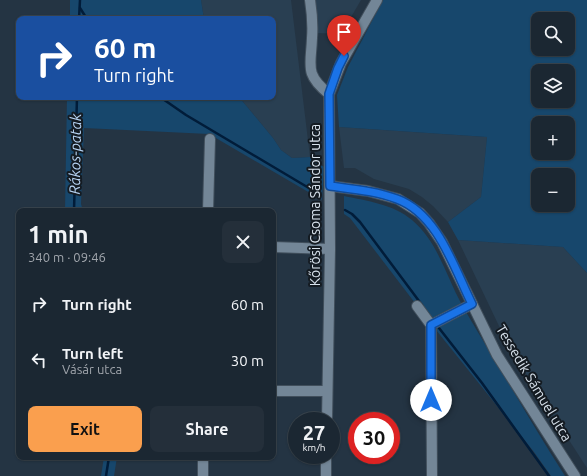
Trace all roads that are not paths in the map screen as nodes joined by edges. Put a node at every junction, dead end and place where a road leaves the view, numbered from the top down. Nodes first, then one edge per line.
1 (310, 0) edge
2 (377, 0) edge
3 (329, 94) junction
4 (210, 139) dead end
5 (330, 186) junction
6 (208, 208) edge
7 (276, 247) edge
8 (330, 249) junction
9 (472, 304) junction
10 (416, 306) dead end
11 (431, 325) junction
12 (327, 391) junction
13 (276, 392) edge
14 (327, 412) edge
15 (203, 460) edge
16 (326, 464) edge
17 (203, 476) edge
18 (326, 476) edge
19 (432, 476) edge
20 (574, 476) edge

1 - 3 street
2 - 3 street, Kőrösi Csoma Sándor utca
3 - 5 street, Kőrösi Csoma Sándor utca
4 - 6 street
5 - 8 street, Kőrösi Csoma Sándor utca
5 - 9 street, Tessedik Sámuel utca
7 - 8 street
8 - 12 street, Kőrösi Csoma Sándor utca
9 - 11 street
9 - 20 street, Tessedik Sámuel utca
10 - 11 street
11 - 19 street
12 - 13 street
12 - 14 street, Kőrösi Csoma Sándor utca
15 - 17 street
16 - 18 street

